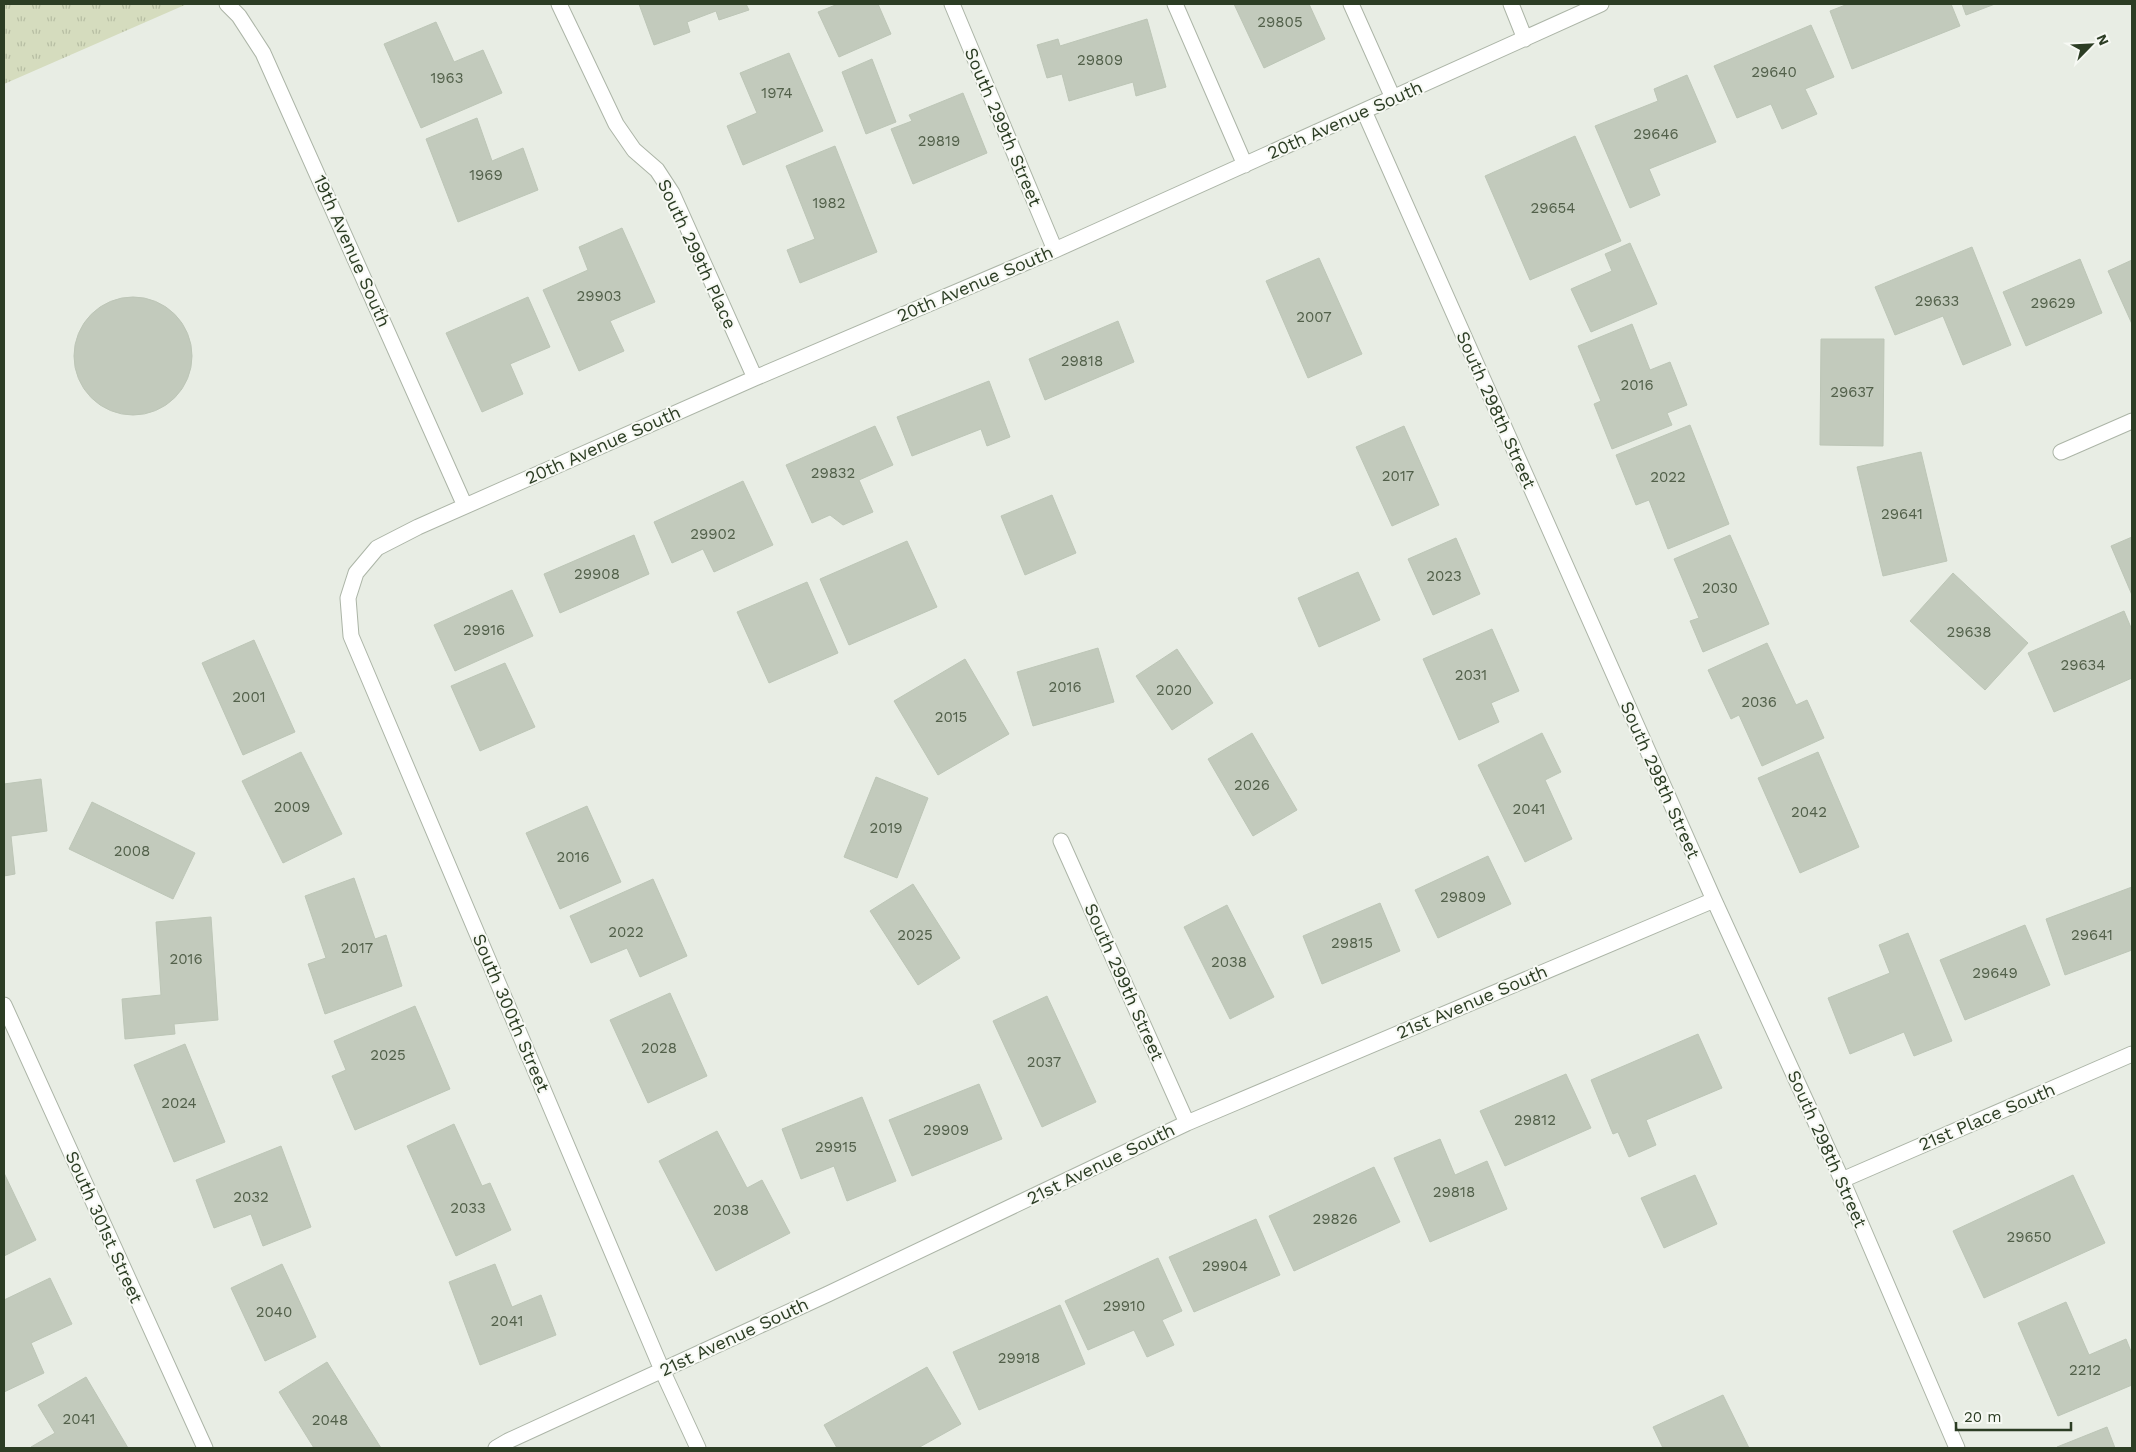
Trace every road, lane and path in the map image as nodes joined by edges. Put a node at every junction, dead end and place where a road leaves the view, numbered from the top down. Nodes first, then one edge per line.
1 (227, 4) edge
2 (560, 4) edge
3 (952, 4) edge
4 (1175, 4) edge
5 (1351, 4) edge
6 (1511, 4) edge
7 (1601, 4) edge
8 (1525, 39) junction
9 (1393, 98) junction
10 (1364, 111) junction
11 (1245, 165) junction
12 (1055, 250) junction
13 (755, 378) junction
14 (2132, 421) edge
15 (2061, 452) dead end
16 (466, 506) junction
17 (356, 574) joint
18 (1061, 840) dead end
19 (1714, 900) junction
20 (4, 1005) edge
21 (2132, 1054) edge
22 (1187, 1122) junction
23 (1842, 1180) junction
24 (662, 1370) junction
25 (205, 1448) edge
26 (496, 1448) edge
27 (698, 1448) edge
28 (1957, 1448) edge

1 - 16 street, 19th Avenue South
2 - 13 street, South 299th Place
3 - 12 street, South 299th Street
4 - 11 street
5 - 9 street
6 - 8 street
7 - 8 street, 20th Avenue South
8 - 9 street, 20th Avenue South
9 - 10 street, 20th Avenue South
10 - 11 street, 20th Avenue South
10 - 19 street, South 298th Street
11 - 12 street, 20th Avenue South
12 - 13 street, 20th Avenue South
13 - 16 street, 20th Avenue South
14 - 15 street
16 - 17 street, 20th Avenue South
17 - 24 street, South 300th Street
18 - 22 street, South 299th Street
19 - 22 street, 21st Avenue South
19 - 23 street, South 298th Street
20 - 25 street, South 301st Street
21 - 23 street, 21st Place South
22 - 24 street, 21st Avenue South
23 - 28 street, South 298th Street
24 - 26 street, 21st Avenue South
24 - 27 street, South 300th Street

